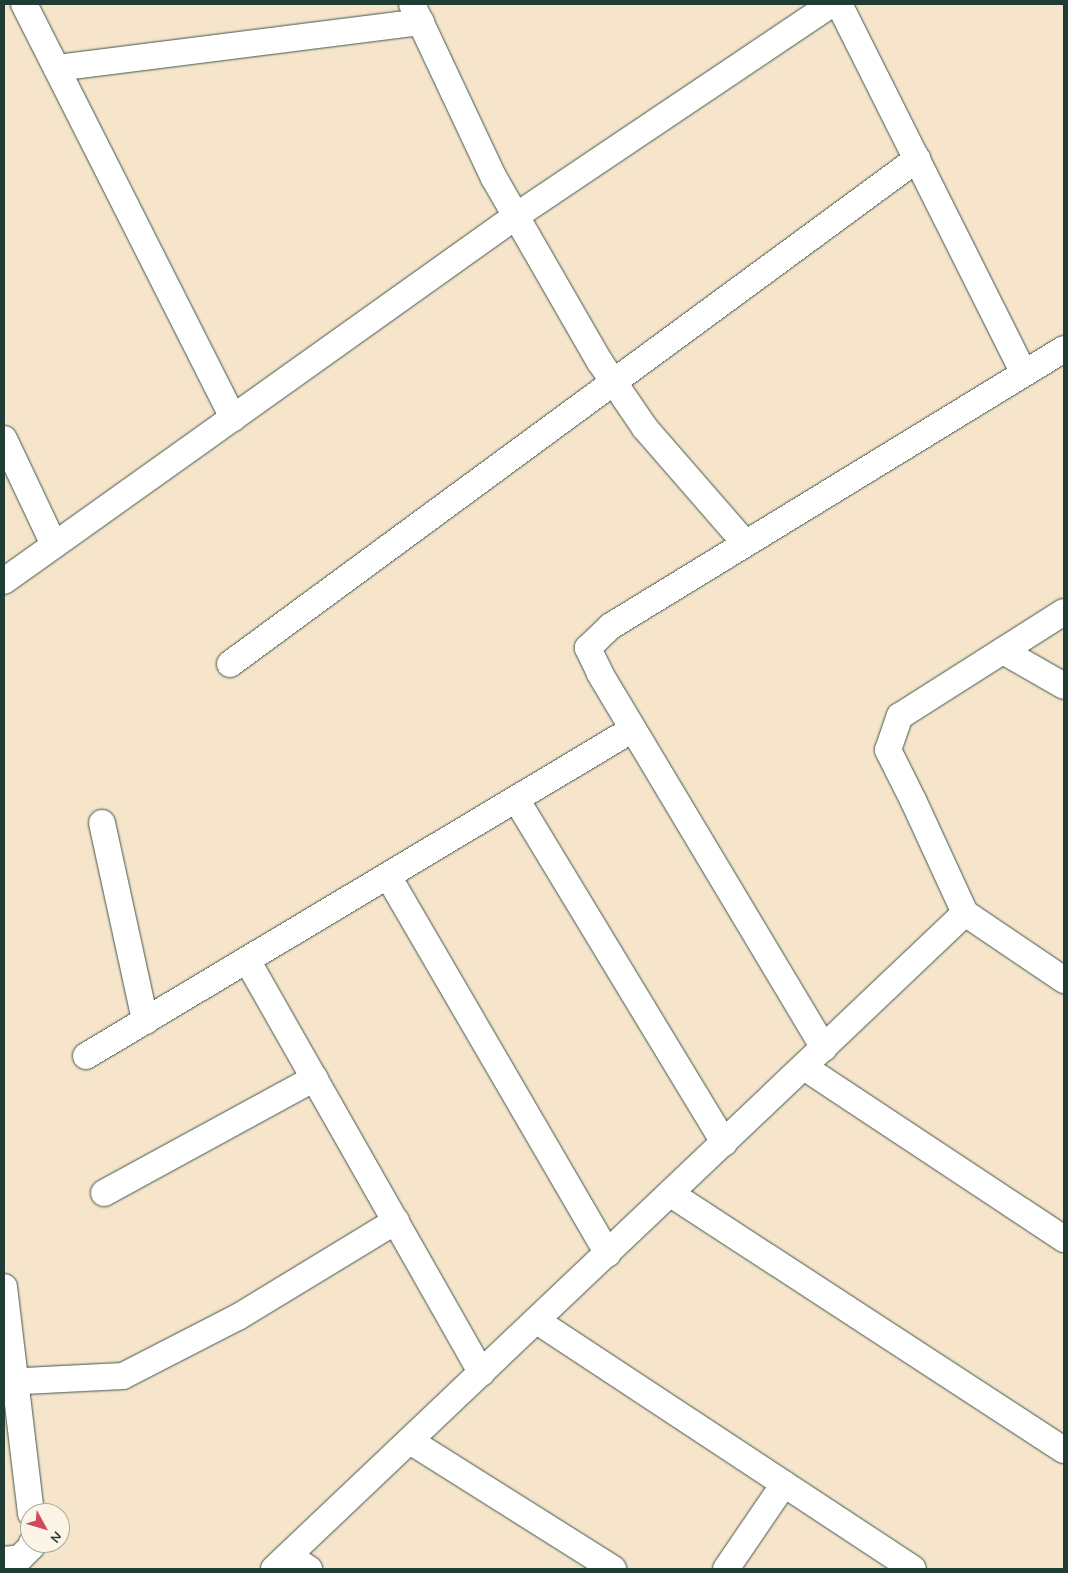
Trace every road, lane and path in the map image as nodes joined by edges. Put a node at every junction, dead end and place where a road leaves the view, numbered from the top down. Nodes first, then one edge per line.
1 (24, 4) edge
2 (831, 4) edge
3 (839, 4) edge
4 (416, 13) edge
5 (56, 68) junction
6 (916, 159) junction
7 (516, 216) junction
8 (1064, 349) edge
9 (1023, 372) junction
10 (614, 382) junction
11 (233, 418) junction
12 (4, 439) edge
13 (745, 543) junction
14 (54, 545) junction
15 (4, 581) edge
16 (1064, 612) edge
17 (1003, 652) junction
18 (230, 664) dead end
19 (1064, 686) edge
20 (633, 729) junction
21 (516, 799) junction
22 (102, 823) dead end
23 (388, 876) junction
24 (965, 913) junction
25 (247, 960) junction
26 (1064, 980) edge
27 (145, 1021) junction
28 (824, 1048) junction
29 (86, 1056) dead end
30 (804, 1067) junction
31 (315, 1078) junction
32 (724, 1143) junction
33 (104, 1193) dead end
34 (671, 1194) junction
35 (396, 1221) junction
36 (1064, 1239) edge
37 (608, 1254) junction
38 (4, 1288) edge
39 (537, 1321) junction
40 (482, 1373) junction
41 (9, 1381) edge
42 (410, 1441) junction
43 (1064, 1450) edge
44 (784, 1484) junction
45 (29, 1503) edge
46 (24, 1553) edge
47 (4, 1560) edge
48 (291, 1565) edge
49 (612, 1569) edge
50 (726, 1569) edge
51 (913, 1569) edge

1 - 5 street
2 - 7 street
3 - 6 street
4 - 5 street
4 - 7 street
5 - 11 street
6 - 9 street
6 - 10 street
7 - 10 street
7 - 11 street
8 - 9 street
9 - 13 street
10 - 13 street
10 - 18 street
11 - 14 street
12 - 14 street
13 - 20 street
14 - 15 street
16 - 17 street
17 - 19 street
17 - 24 street
20 - 21 street
20 - 28 street
21 - 23 street
21 - 32 street
22 - 27 street
23 - 25 street
23 - 37 street
24 - 26 street
24 - 28 street
25 - 27 street
25 - 31 street
27 - 29 street
28 - 30 street
30 - 32 street
30 - 36 street
31 - 33 street
31 - 35 street
32 - 34 street
34 - 37 street
34 - 43 street
35 - 40 street
35 - 41 street
37 - 39 street
38 - 41 street
39 - 40 street
39 - 44 street
40 - 42 street
41 - 45 street
42 - 48 street
42 - 49 street
44 - 50 street
44 - 51 street
46 - 47 street

